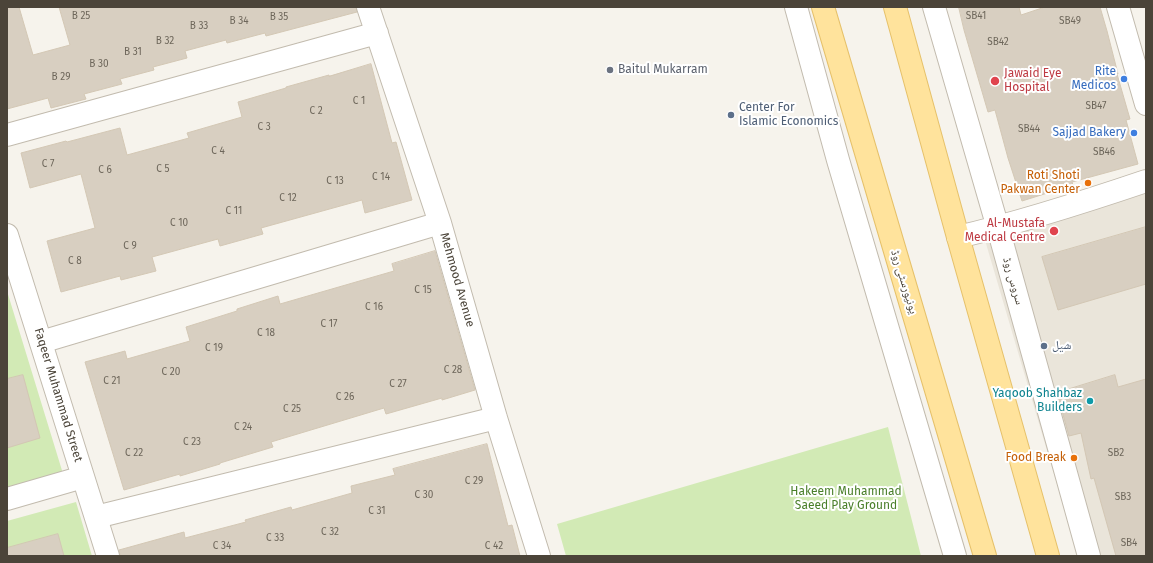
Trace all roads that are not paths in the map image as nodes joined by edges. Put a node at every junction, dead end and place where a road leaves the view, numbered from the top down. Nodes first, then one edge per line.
1 (368, 7) edge
2 (796, 7) edge
3 (823, 7) edge
4 (895, 7) edge
5 (934, 7) edge
6 (1118, 7) edge
7 (376, 33) junction
8 (830, 33) junction
9 (806, 41) junction
10 (1146, 104) edge
11 (7, 135) edge
12 (1146, 181) edge
13 (440, 223) junction
14 (998, 228) junction
15 (7, 235) edge
16 (958, 237) junction
17 (41, 342) junction
18 (496, 418) junction
19 (83, 477) junction
20 (7, 499) edge
21 (96, 517) junction
22 (108, 556) edge
23 (539, 556) edge
24 (955, 556) edge
25 (985, 556) edge
26 (1048, 556) edge
27 (1089, 556) edge

1 - 7 street, Mehmood Avenue
2 - 9 street
3 - 8 main road, یونیورسٹی روڈ
4 - 16 main road
5 - 14 street, سروس روڈ
6 - 10 street
7 - 11 street
7 - 13 street, Mehmood Avenue
8 - 9 street
8 - 25 main road, یونیورسٹی روڈ
9 - 24 street
12 - 14 street
13 - 17 street
13 - 18 street, Mehmood Avenue
14 - 16 street
14 - 27 street, سروس روڈ
15 - 17 street, Faqeer Muhammad Street
16 - 26 main road
17 - 19 street, Faqeer Muhammad Street
18 - 21 street
18 - 23 street, Mehmood Avenue
19 - 20 street
19 - 21 street, Faqeer Muhammad Street
21 - 22 street, Faqeer Muhammad Street

